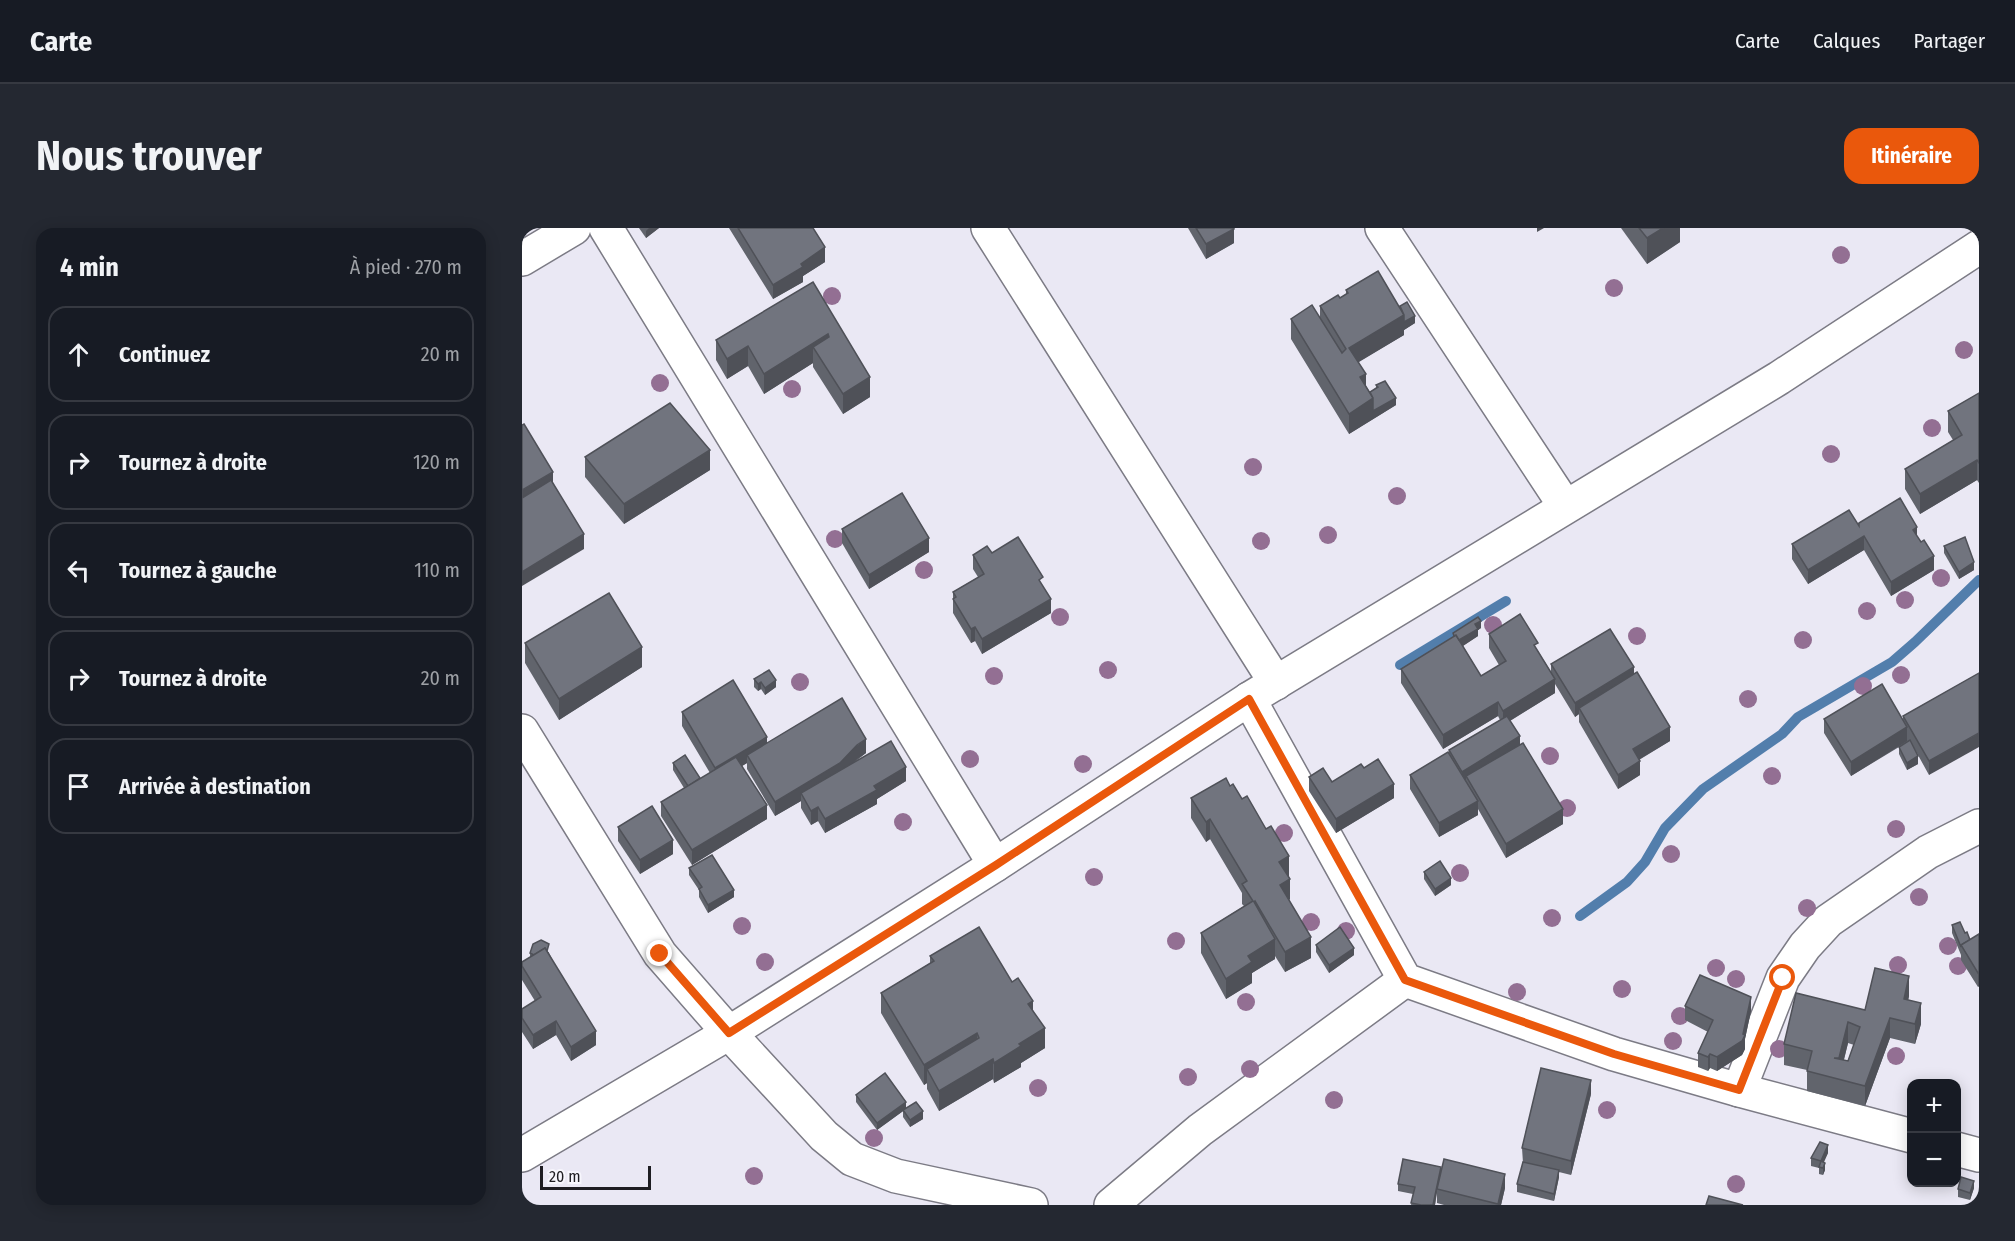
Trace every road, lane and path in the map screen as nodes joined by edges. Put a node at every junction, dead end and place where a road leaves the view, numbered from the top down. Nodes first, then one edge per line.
1 (574, 228) edge
2 (606, 228) edge
3 (988, 228) edge
4 (1382, 228) edge
5 (1979, 248) edge
6 (522, 259) edge
7 (1565, 506) junction
8 (1262, 691) junction
9 (522, 731) edge
10 (1979, 826) edge
11 (996, 865) junction
12 (1405, 980) junction
13 (729, 1033) junction
14 (1739, 1090) junction
15 (1907, 1135) edge
16 (1961, 1150) edge
17 (522, 1155) edge
18 (1979, 1155) edge
19 (1031, 1205) edge
20 (1111, 1205) edge

1 - 6 street
2 - 11 street
3 - 8 street
4 - 7 street
5 - 7 street
7 - 8 street
8 - 11 street
8 - 12 street
9 - 13 street
10 - 14 street
11 - 13 street
12 - 14 street
12 - 20 street
13 - 17 street
13 - 19 street
14 - 15 street
16 - 18 street

